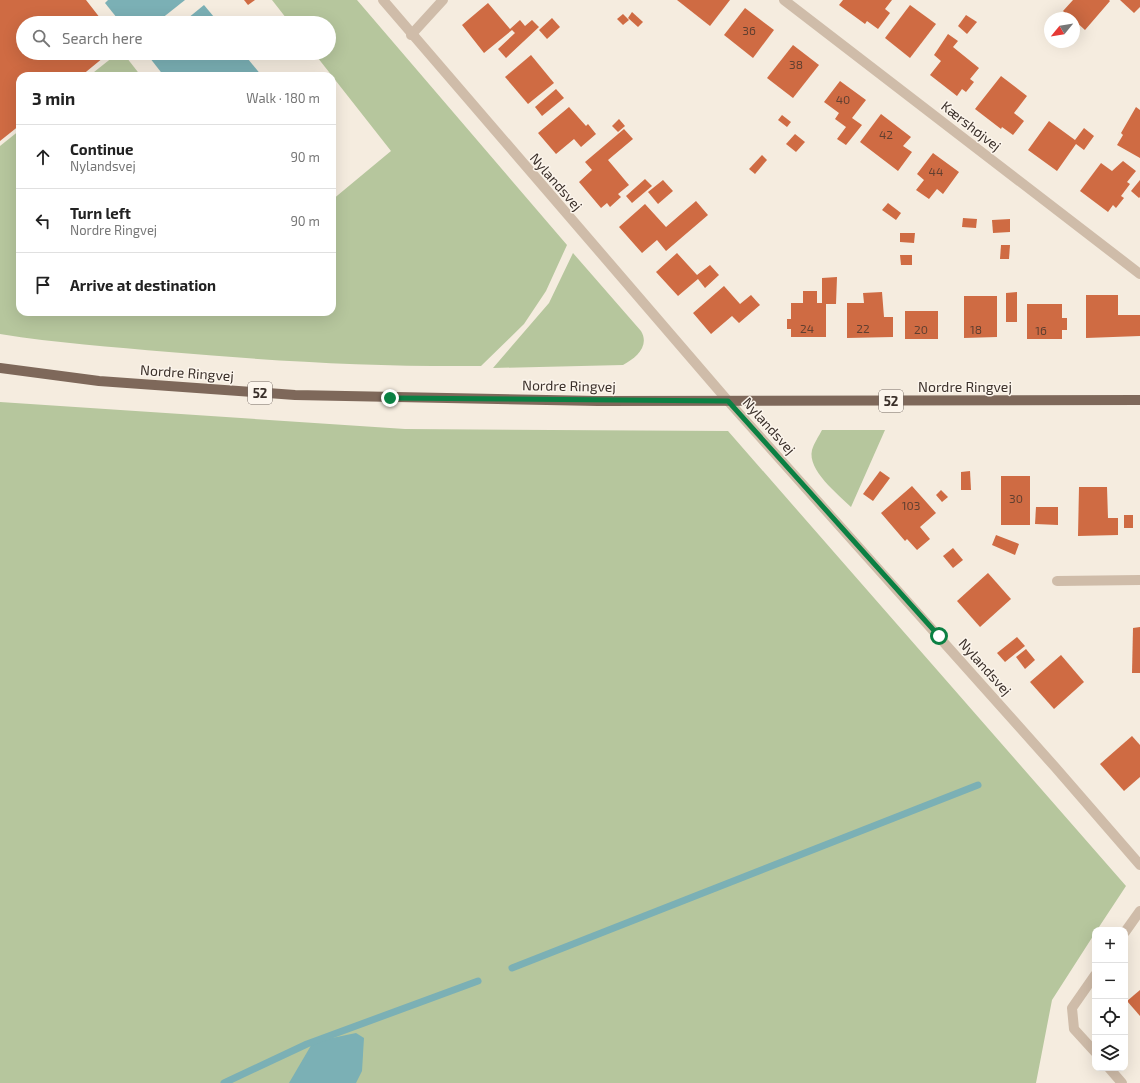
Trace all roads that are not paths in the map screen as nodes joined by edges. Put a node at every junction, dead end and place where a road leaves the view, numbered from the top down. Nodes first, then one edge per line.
1 (383, 0) edge
2 (443, 0) edge
3 (784, 0) edge
4 (411, 35) junction
5 (1140, 274) edge
6 (0, 368) edge
7 (1140, 400) edge
8 (728, 401) junction
9 (1140, 580) edge
10 (1057, 581) dead end
11 (1140, 865) edge
12 (1140, 911) edge
13 (1128, 928) edge
14 (1092, 978) edge
15 (1092, 1049) edge
16 (1112, 1071) edge
17 (1122, 1083) edge

1 - 4 street, Nylandsvej
2 - 4 street
3 - 5 street, Kærshøjvej
4 - 8 street, Nylandsvej
6 - 8 main road, Nordre Ringvej / 52
7 - 8 main road, Nordre Ringvej / 52
8 - 11 street, Nylandsvej
9 - 10 street
12 - 13 street
14 - 15 street
16 - 17 street

